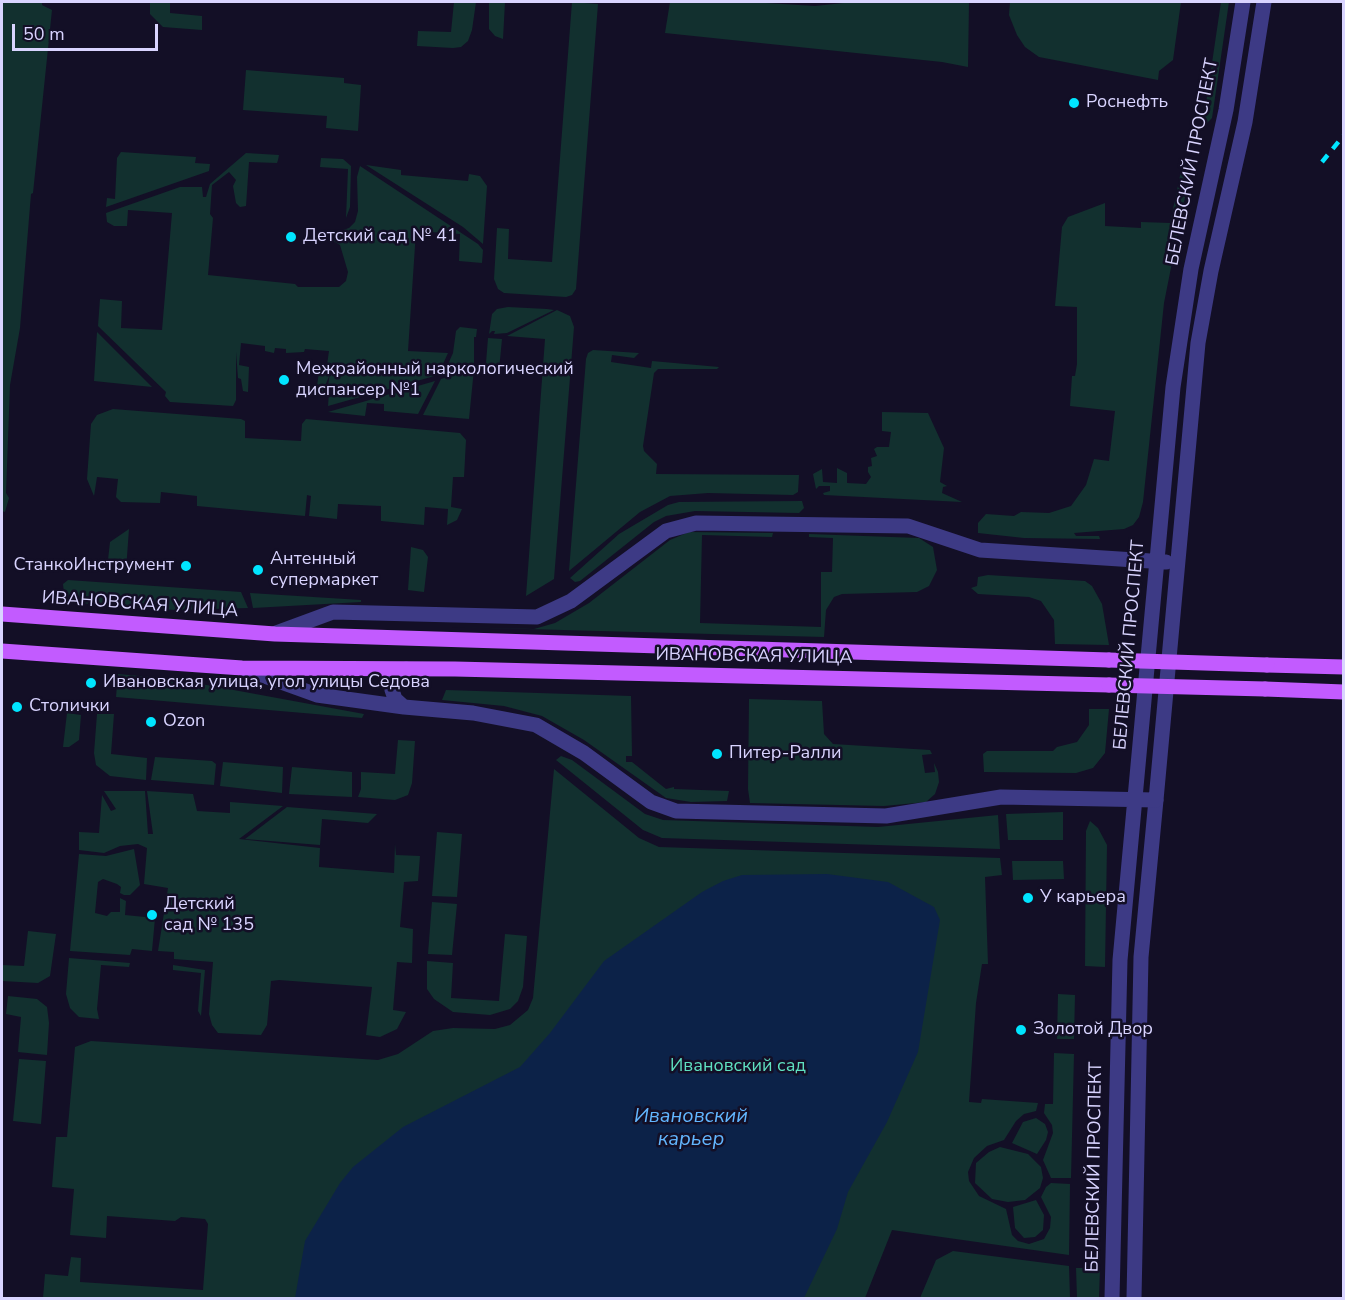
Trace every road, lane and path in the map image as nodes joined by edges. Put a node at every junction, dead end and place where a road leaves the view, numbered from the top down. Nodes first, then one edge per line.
1 (1243, 2) edge
2 (1264, 2) edge
3 (1158, 562) junction
4 (1178, 563) junction
5 (2, 614) edge
6 (275, 634) junction
7 (2, 651) edge
8 (1344, 667) edge
9 (242, 668) junction
10 (406, 669) junction
11 (1344, 692) edge
12 (404, 707) junction
13 (1136, 798) junction
14 (1156, 800) junction
15 (1112, 1299) edge
16 (1134, 1299) edge

1 - 3 street, БЕЛЕВСКИЙ ПРОСПЕКТ
2 - 4 street
3 - 4 street, ИВАНОВСКАЯ УЛИЦА
3 - 6 street, ИВАНОВСКАЯ УЛИЦА
3 - 13 street, БЕЛЕВСКИЙ ПРОСПЕКТ
4 - 14 street
5 - 6 main road, ИВАНОВСКАЯ УЛИЦА
6 - 8 main road, ИВАНОВСКАЯ УЛИЦА, bridge
7 - 9 main road, ИВАНОВСКАЯ УЛИЦА
9 - 10 main road, ИВАНОВСКАЯ УЛИЦА
9 - 12 street, ИВАНОВСКАЯ УЛИЦА
10 - 11 main road, ИВАНОВСКАЯ УЛИЦА, bridge
10 - 12 street
12 - 13 street, ИВАНОВСКАЯ УЛИЦА
13 - 14 street, ИВАНОВСКАЯ УЛИЦА
13 - 15 street, БЕЛЕВСКИЙ ПРОСПЕКТ
14 - 16 street

